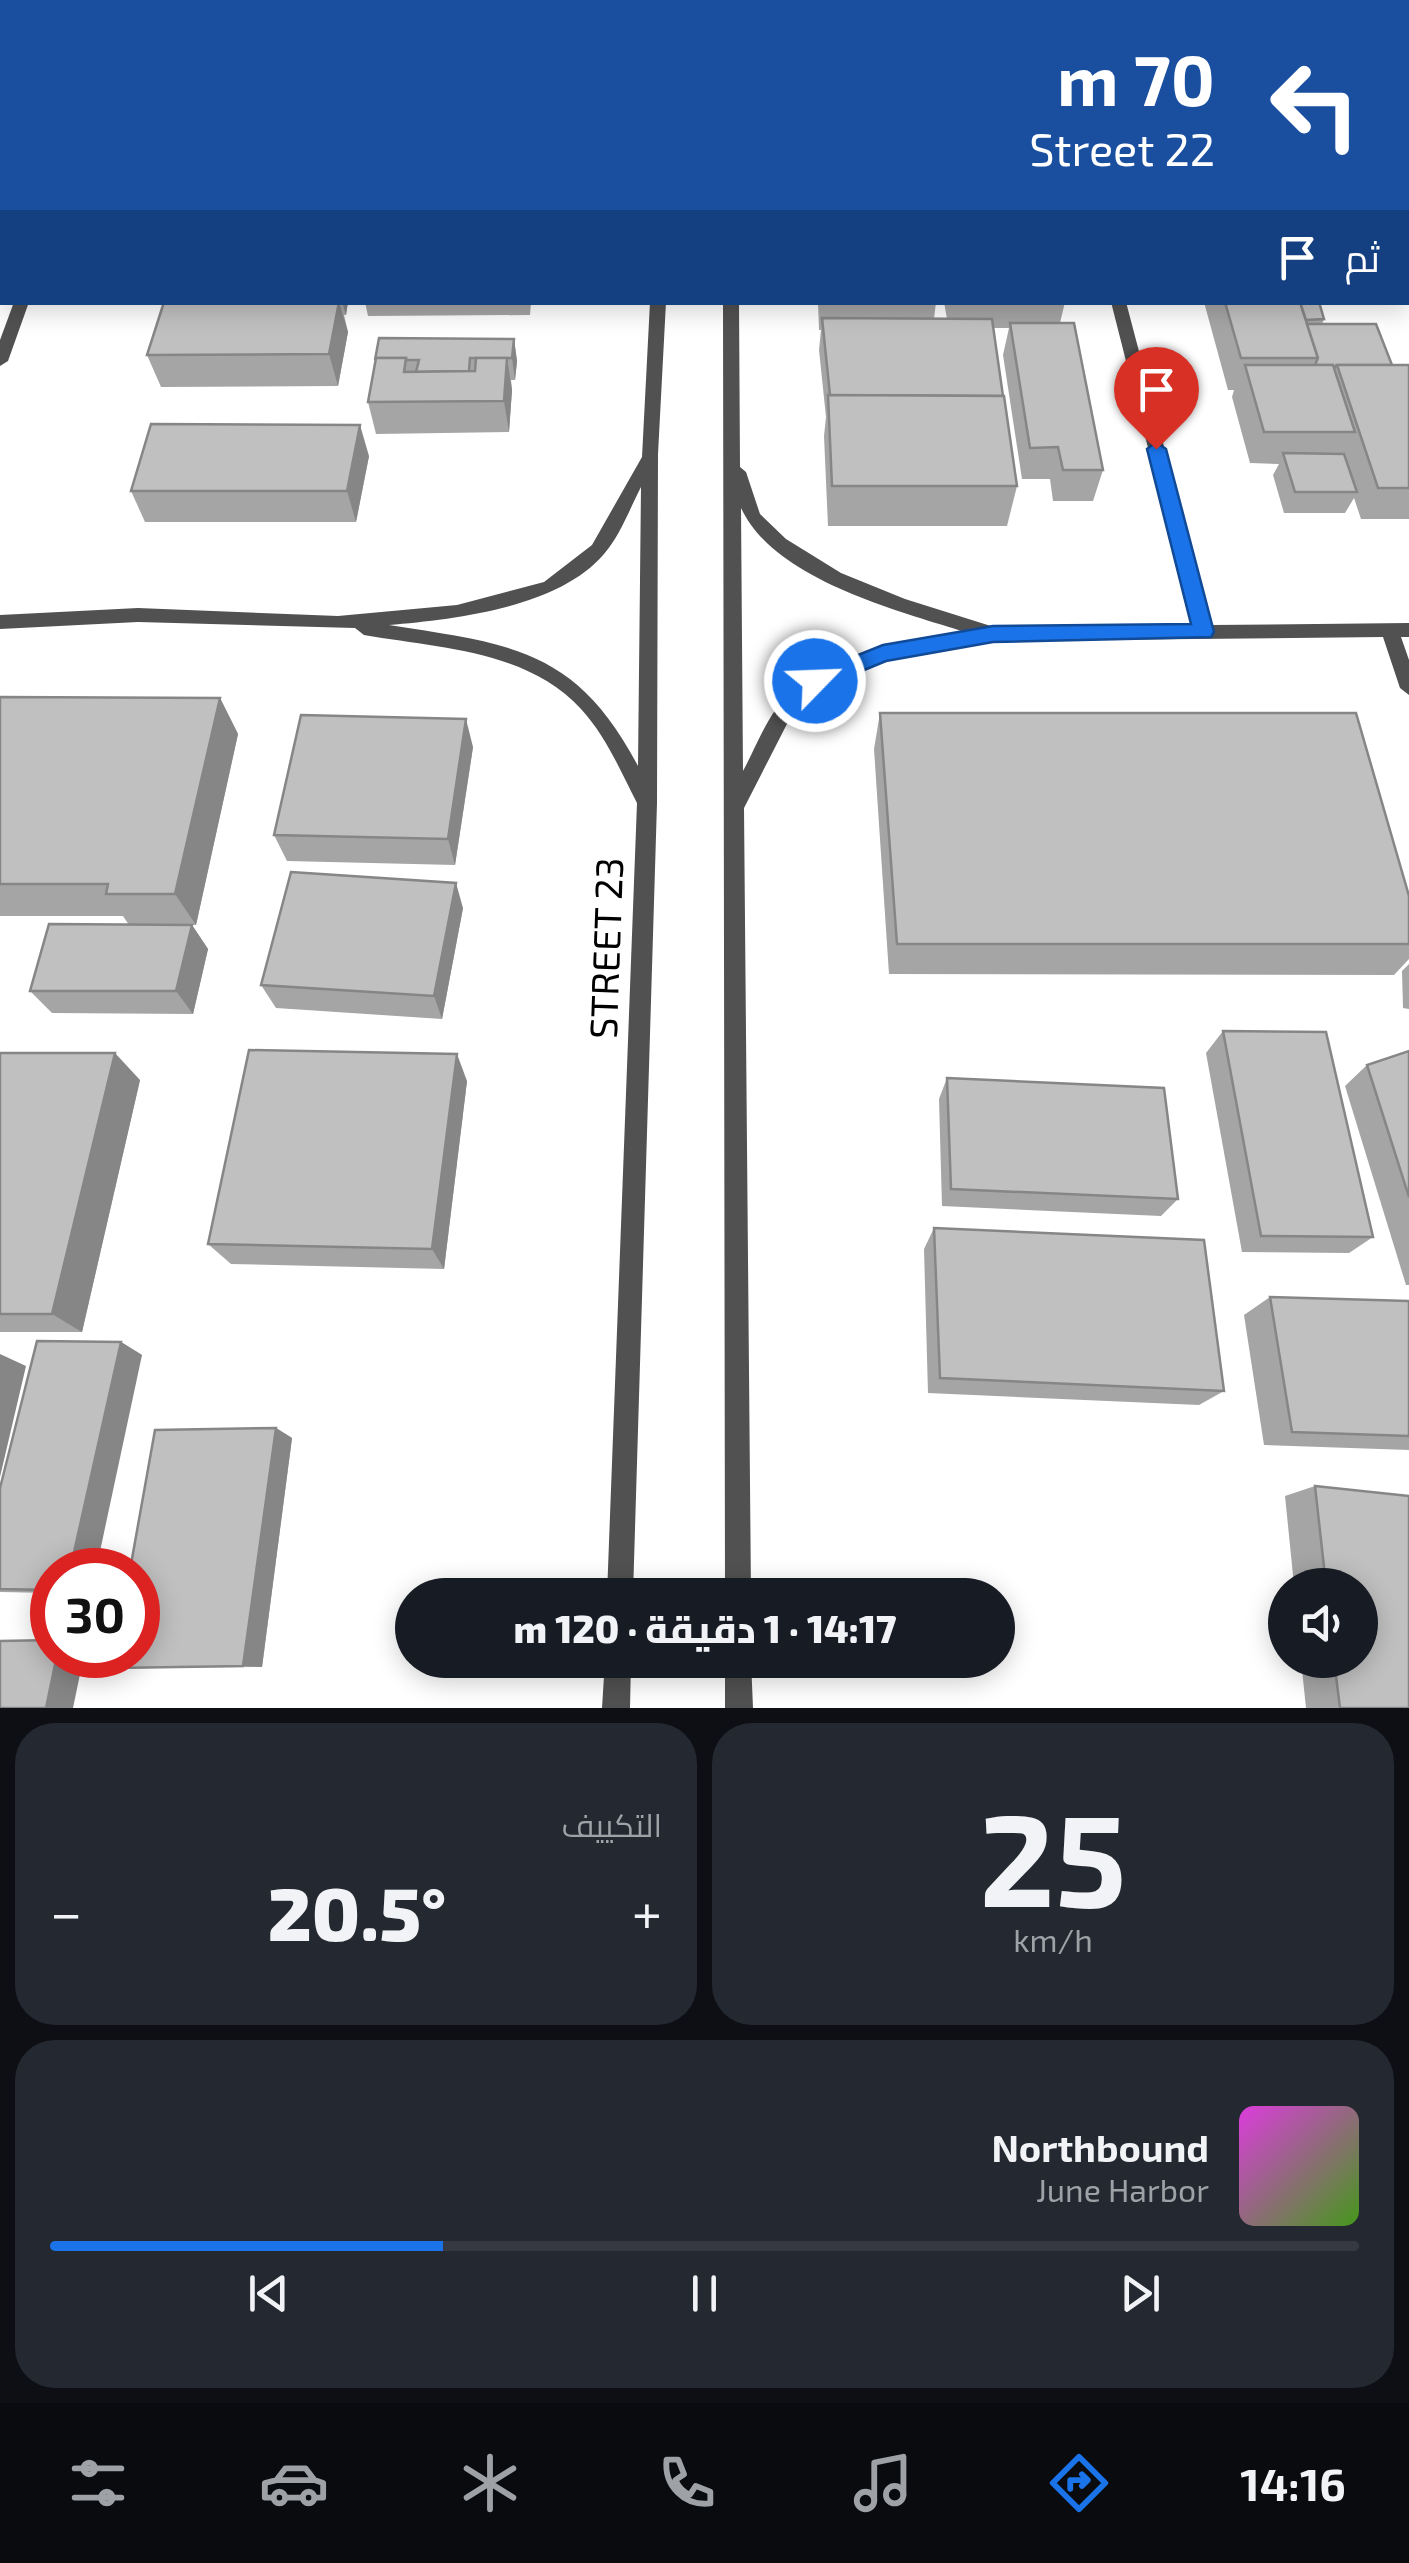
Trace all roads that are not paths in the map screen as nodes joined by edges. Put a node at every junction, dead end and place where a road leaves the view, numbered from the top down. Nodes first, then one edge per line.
1 (21, 305) edge
2 (658, 305) edge
3 (731, 305) edge
4 (1119, 305) edge
5 (0, 360) edge
6 (650, 454) junction
7 (732, 454) junction
8 (0, 622) edge
9 (338, 623) junction
10 (1399, 630) edge
11 (1204, 632) junction
12 (993, 634) junction
13 (1409, 688) edge
14 (647, 804) junction
15 (734, 807) junction
16 (621, 1578) edge
17 (738, 1578) edge
18 (617, 1678) edge
19 (738, 1678) edge
20 (616, 1708) edge
21 (739, 1708) edge

1 - 5 street
2 - 6 street, STREET 23
3 - 7 street
4 - 11 street
6 - 9 street
6 - 14 street, STREET 23
7 - 12 street
7 - 15 street
8 - 9 street
9 - 14 street
10 - 11 street
10 - 13 street
11 - 12 street
12 - 15 street
14 - 16 street, STREET 23
15 - 17 street
18 - 20 street
19 - 21 street

